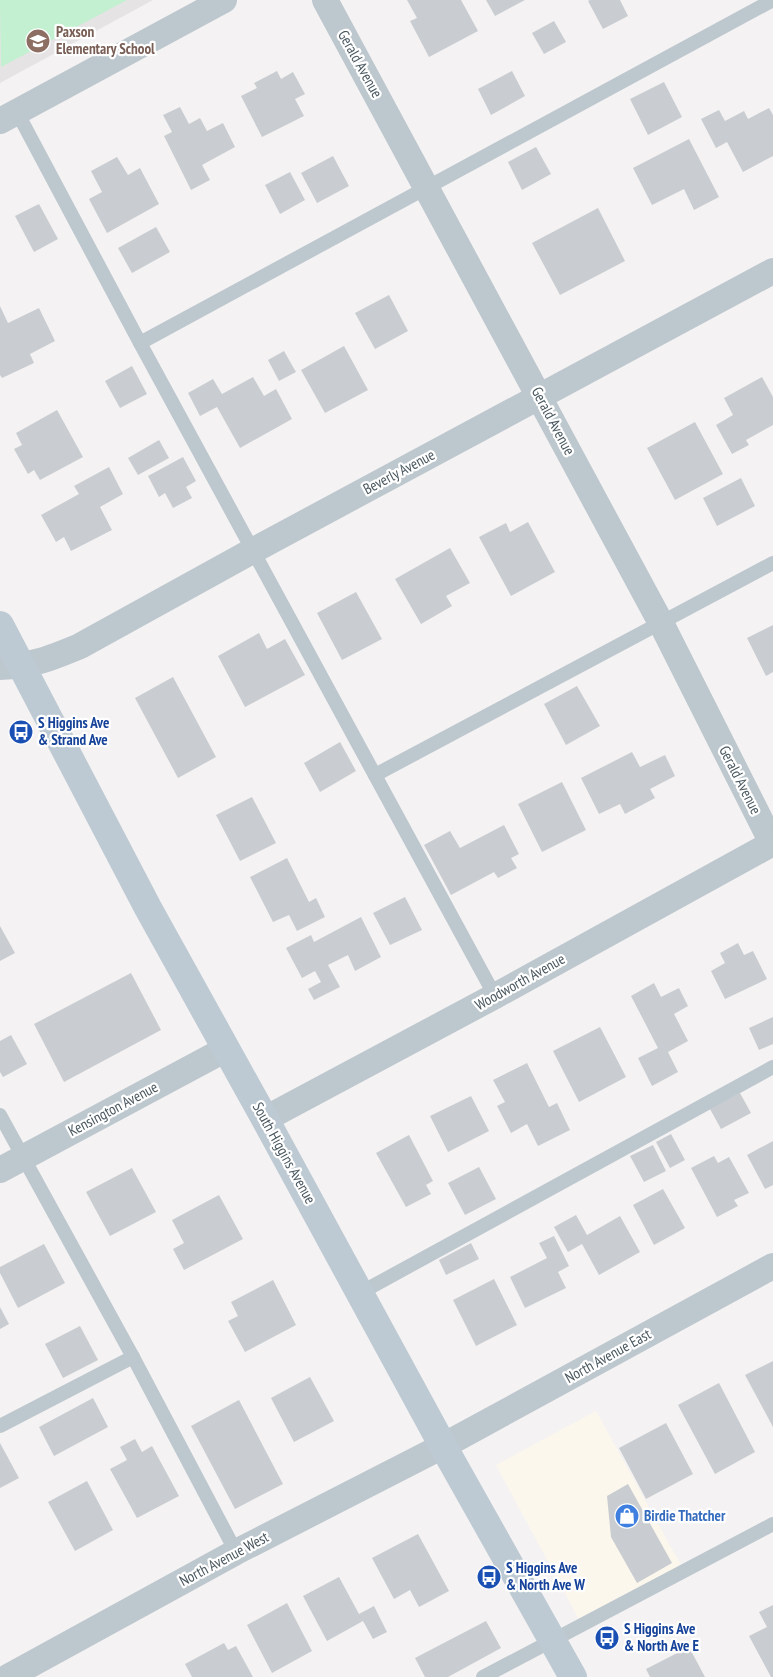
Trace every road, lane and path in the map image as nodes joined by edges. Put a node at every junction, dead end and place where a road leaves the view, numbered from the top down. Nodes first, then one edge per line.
1 (224, 0) edge
2 (325, 0) edge
3 (773, 0) edge
4 (9, 116) edge
5 (428, 188) junction
6 (773, 271) edge
7 (140, 343) junction
8 (539, 396) junction
9 (254, 550) junction
10 (773, 563) edge
11 (661, 623) junction
12 (0, 625) edge
13 (11, 667) edge
14 (376, 775) junction
15 (773, 844) edge
16 (495, 996) junction
17 (226, 1049) junction
18 (773, 1067) edge
19 (0, 1115) edge
20 (265, 1119) junction
21 (11, 1164) edge
22 (773, 1266) edge
23 (360, 1293) junction
24 (132, 1357) junction
25 (0, 1426) edge
26 (443, 1446) junction
27 (773, 1524) edge
28 (236, 1552) junction
29 (552, 1640) junction
30 (8, 1677) edge
31 (483, 1677) edge
32 (572, 1677) edge

1 - 4 street
2 - 5 street, Gerald Avenue
3 - 5 lane
4 - 7 lane
5 - 7 lane
5 - 8 street, Gerald Avenue
6 - 8 street, Beverly Avenue
7 - 9 lane
8 - 9 street, Beverly Avenue
8 - 11 street, Gerald Avenue
9 - 13 street, Beverly Avenue
9 - 14 lane
10 - 11 lane
11 - 14 lane
11 - 15 street, Gerald Avenue
12 - 13 main road, South Higgins Avenue
13 - 17 main road, South Higgins Avenue
14 - 16 lane
15 - 16 street, Woodworth Avenue
16 - 20 street, Woodworth Avenue
17 - 20 main road, South Higgins Avenue
17 - 21 street, Kensington Avenue
18 - 23 lane
19 - 21 lane
20 - 23 main road, South Higgins Avenue
21 - 24 lane
22 - 26 street, North Avenue East
23 - 26 main road, South Higgins Avenue
24 - 25 lane
24 - 28 lane
26 - 28 street, North Avenue West
26 - 29 main road, South Higgins Avenue
27 - 29 lane
28 - 30 street, North Avenue West
29 - 31 lane
29 - 32 main road, South Higgins Avenue

